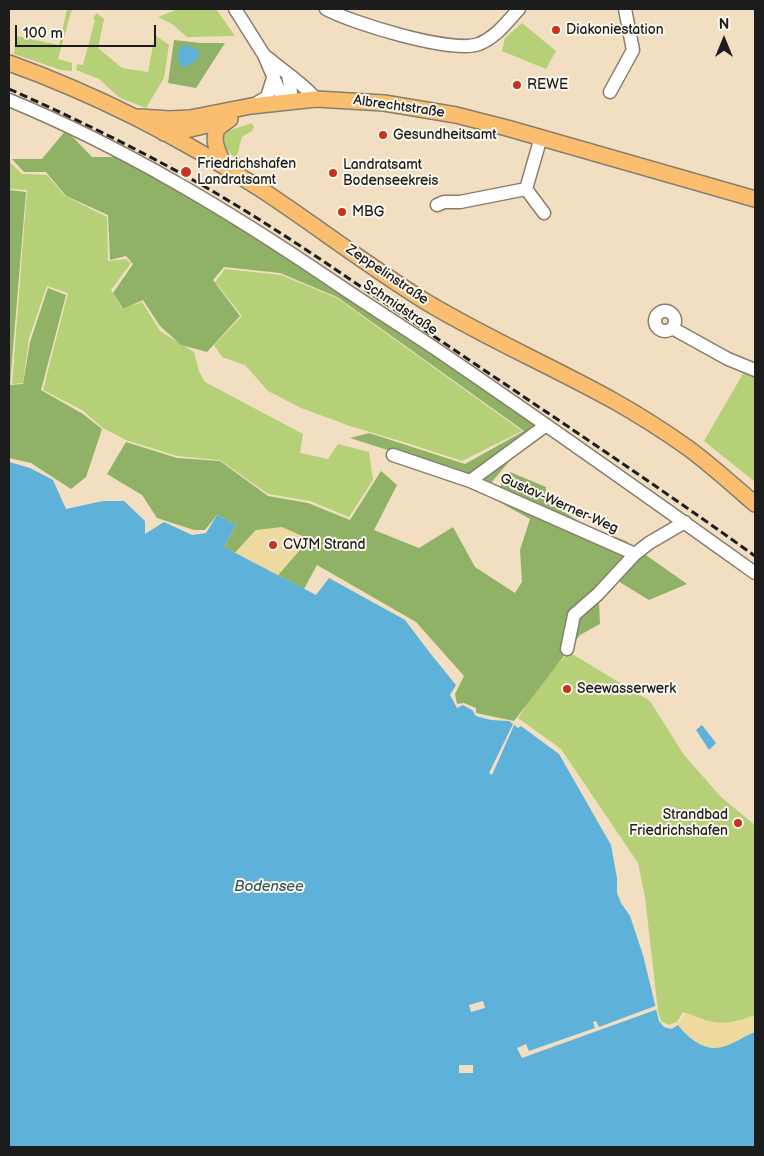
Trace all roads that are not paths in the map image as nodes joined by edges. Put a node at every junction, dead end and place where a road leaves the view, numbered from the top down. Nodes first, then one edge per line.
1 (234, 9) edge
2 (326, 9) edge
3 (519, 9) edge
4 (625, 9) edge
5 (264, 55) junction
6 (9, 63) edge
7 (274, 75) junction
8 (288, 75) junction
9 (610, 92) dead end
10 (316, 99) junction
11 (9, 100) edge
12 (251, 106) junction
13 (285, 106) junction
14 (133, 117) junction
15 (230, 119) junction
16 (164, 133) junction
17 (540, 141) junction
18 (225, 167) junction
19 (526, 190) junction
20 (755, 199) edge
21 (437, 206) dead end
22 (755, 208) edge
23 (544, 213) dead end
24 (672, 328) dead end
25 (755, 370) edge
26 (545, 426) junction
27 (393, 455) dead end
28 (470, 481) junction
29 (755, 504) edge
30 (685, 522) junction
31 (635, 554) junction
32 (755, 573) edge
33 (567, 649) dead end

1 - 5 street
2 - 3 street
4 - 9 street
5 - 7 street
5 - 8 street
6 - 14 main road, Zeppelinstraße
7 - 12 street
7 - 13 street
8 - 10 street
8 - 13 street
10 - 13 main road, Albrechtstraße
10 - 17 main road, Albrechtstraße
11 - 26 street, Schmidstraße
12 - 13 main road, Albrechtstraße
12 - 14 main road, Albrechtstraße
13 - 15 main road, Albrechtstraße
13 - 17 main road, Albrechtstraße
14 - 16 main road, Zeppelinstraße
15 - 16 main road, Albrechtstraße
15 - 18 main road
16 - 18 main road, Zeppelinstraße
17 - 19 street
17 - 20 main road, Albrechtstraße
17 - 22 main road, Albrechtstraße
18 - 29 main road, Zeppelinstraße
19 - 21 street
19 - 23 street
24 - 25 street
26 - 28 street, Gustav-Werner-Weg
26 - 30 street, Schmidstraße
27 - 28 street, Gustav-Werner-Weg
28 - 31 street, Gustav-Werner-Weg
30 - 31 street
30 - 32 street, Schmidstraße
31 - 33 street

